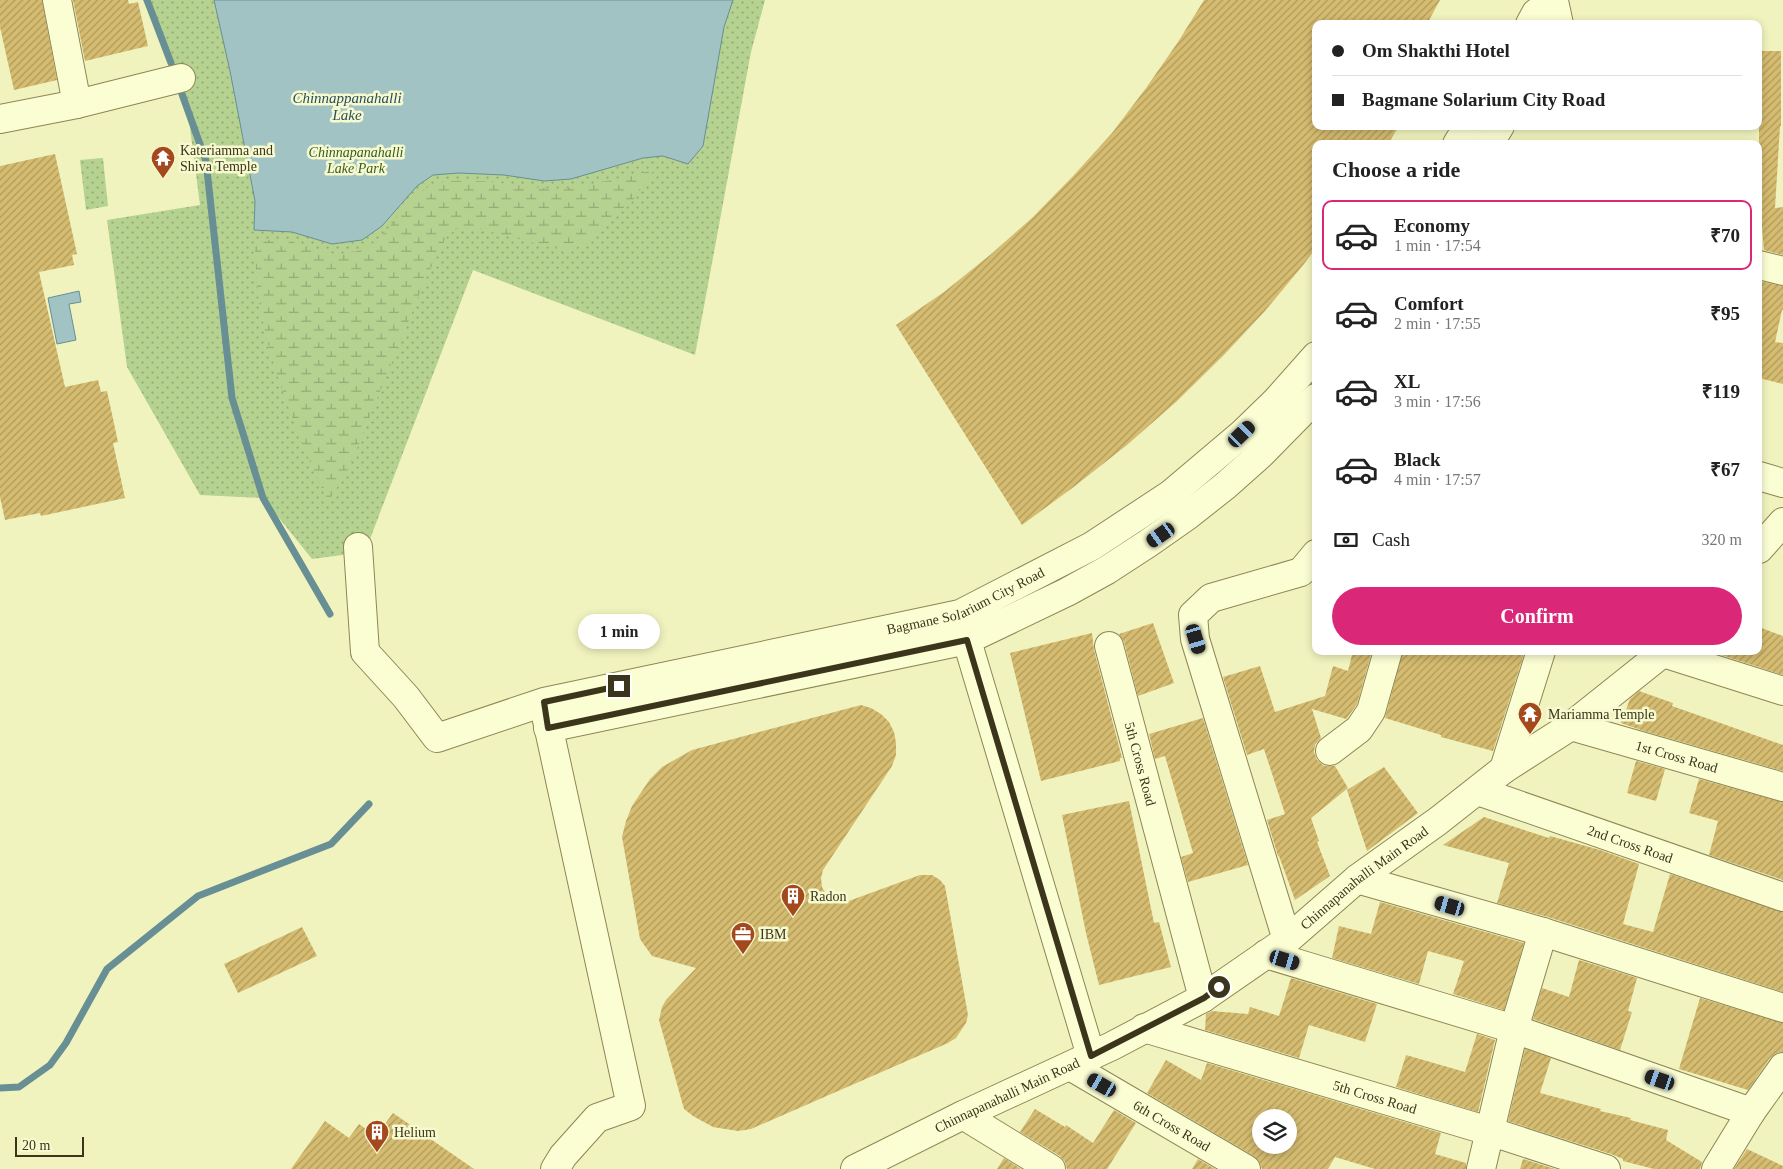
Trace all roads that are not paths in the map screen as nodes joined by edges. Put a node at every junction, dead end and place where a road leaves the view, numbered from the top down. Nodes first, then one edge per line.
1 (57, 0) edge
2 (1532, 20) edge
3 (1558, 20) edge
4 (181, 78) dead end
5 (77, 104) junction
6 (0, 119) edge
7 (1762, 266) edge
8 (1783, 271) edge
9 (1312, 360) edge
10 (1312, 402) edge
11 (1762, 477) edge
12 (1783, 484) edge
13 (1783, 522) edge
14 (1762, 546) edge
15 (358, 547) dead end
16 (1312, 559) edge
17 (960, 614) junction
18 (967, 640) junction
19 (1109, 646) dead end
20 (1387, 655) edge
21 (1540, 655) edge
22 (1660, 655) edge
23 (1673, 655) edge
24 (1783, 691) edge
25 (546, 715) junction
26 (1571, 726) junction
27 (1330, 751) dead end
28 (1504, 769) junction
29 (1783, 787) edge
30 (1478, 791) junction
31 (1358, 879) junction
32 (1783, 897) edge
33 (1543, 932) junction
34 (1276, 947) junction
35 (1204, 998) junction
36 (1783, 1008) edge
37 (1144, 1028) junction
38 (1514, 1029) junction
39 (1080, 1061) junction
40 (1783, 1067) edge
41 (1751, 1112) junction
42 (963, 1115) junction
43 (1489, 1131) junction
44 (555, 1169) edge
45 (855, 1169) edge
46 (1051, 1169) edge
47 (1246, 1169) edge
48 (1481, 1169) edge
49 (1606, 1169) edge
50 (1716, 1169) edge

1 - 5 street
2 - 3 street
4 - 5 street
5 - 6 street
7 - 8 street
9 - 17 street, Bagmane Solarium City Road
10 - 18 street, Bagmane Solarium City Road
11 - 12 street
13 - 14 street
15 - 25 street
16 - 34 street
17 - 18 street
17 - 25 street, Bagmane Solarium City Road
18 - 25 street, Bagmane Solarium City Road
18 - 39 street
19 - 35 street, 5th Cross Road
20 - 27 street
21 - 28 street
22 - 26 street, Chinnapanahalli Main Road
23 - 24 street
25 - 44 street
26 - 28 street, Chinnapanahalli Main Road
26 - 29 street, 1st Cross Road
28 - 30 street, Chinnapanahalli Main Road
30 - 31 street, Chinnapanahalli Main Road
30 - 32 street, 2nd Cross Road
31 - 33 street
31 - 34 street, Chinnapanahalli Main Road
33 - 36 street
33 - 38 street
34 - 35 street, Chinnapanahalli Main Road
34 - 38 street
35 - 37 street, Chinnapanahalli Main Road
37 - 39 street, Chinnapanahalli Main Road
37 - 43 street, 5th Cross Road
38 - 41 street
38 - 43 street
39 - 42 street, Chinnapanahalli Main Road
39 - 47 street, 6th Cross Road
40 - 41 street
41 - 50 street
42 - 45 street, Chinnapanahalli Main Road
42 - 46 street
43 - 48 street
43 - 49 street, 5th Cross Road

